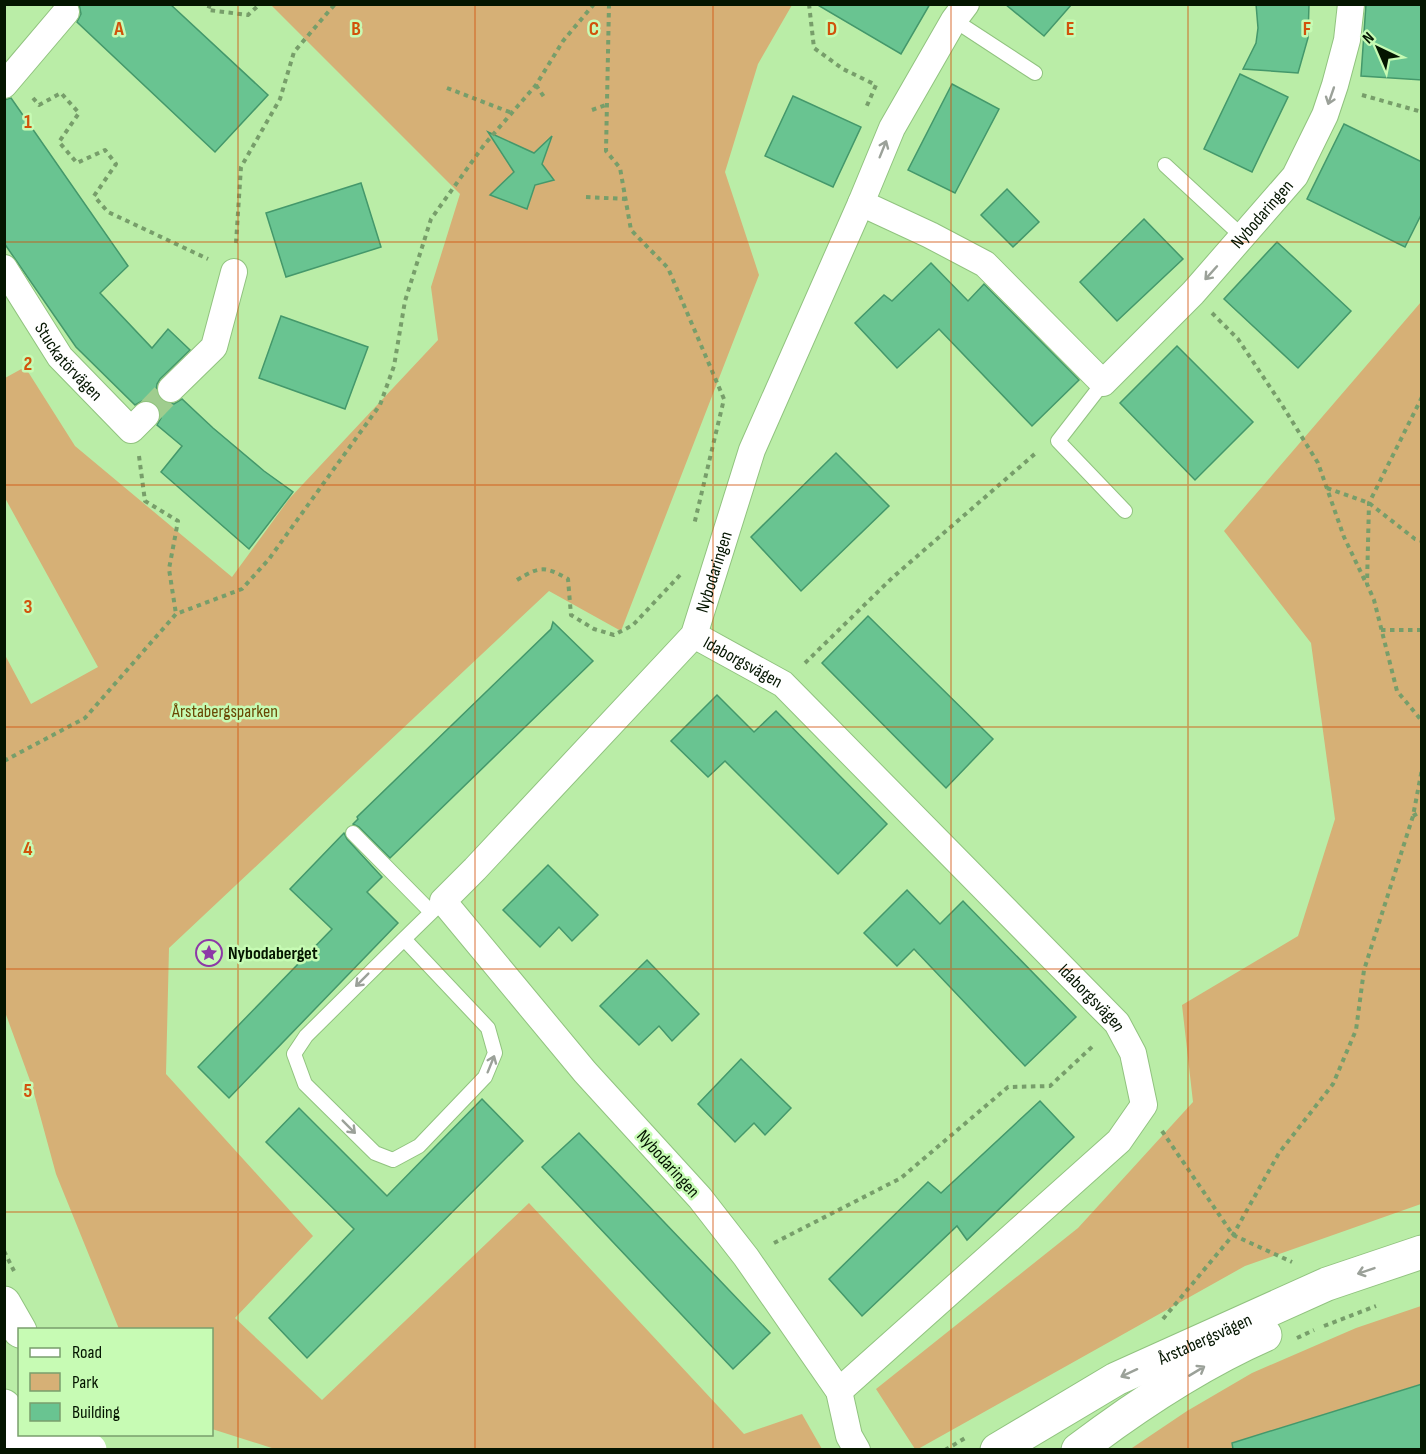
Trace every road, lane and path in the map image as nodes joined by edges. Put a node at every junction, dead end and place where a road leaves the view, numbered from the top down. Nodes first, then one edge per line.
1 (210, 4) edge
2 (260, 4) edge
3 (335, 4) edge
4 (594, 4) edge
5 (609, 4) edge
6 (809, 4) edge
7 (1351, 4) edge
8 (66, 12) dead end
9 (960, 13) edge
10 (1035, 73) dead end
11 (536, 85) junction
12 (4, 86) edge
13 (447, 88) dead end
14 (1365, 96) dead end
15 (544, 97) dead end
16 (39, 105) dead end
17 (606, 105) junction
18 (592, 110) dead end
19 (1422, 112) edge
20 (512, 113) junction
21 (863, 114) dead end
22 (1165, 165) dead end
23 (586, 197) dead end
24 (626, 200) junction
25 (861, 203) junction
26 (1243, 237) junction
27 (4, 268) edge
28 (234, 272) junction
29 (1210, 312) dead end
30 (1103, 383) junction
31 (171, 389) tunnel mouth
32 (1422, 397) edge
33 (146, 415) tunnel mouth
34 (1058, 441) junction
35 (138, 450) dead end
36 (1327, 488) junction
37 (1369, 503) junction
38 (1125, 511) dead end
39 (692, 536) dead end
40 (1422, 541) edge
41 (517, 580) dead end
42 (681, 582) dead end
43 (1367, 584) junction
44 (176, 614) junction
45 (1381, 630) junction
46 (1422, 630) edge
47 (694, 635) junction
48 (783, 684) junction
49 (1422, 721) edge
50 (4, 761) edge
51 (1422, 769) edge
52 (1422, 811) edge
53 (1413, 816) junction
54 (353, 833) dead end
55 (437, 906) junction
56 (404, 939) junction
57 (1117, 1023) junction
58 (1144, 1105) junction
59 (1233, 1235) junction
60 (1422, 1252) edge
61 (746, 1257) junction
62 (1300, 1266) dead end
63 (1422, 1274) edge
64 (4, 1303) edge
65 (1160, 1322) dead end
66 (18, 1328) edge
67 (839, 1391) junction
68 (4, 1406) edge
69 (32, 1436) edge
70 (19, 1449) edge
71 (90, 1449) edge
72 (857, 1449) edge
73 (997, 1449) edge
74 (1078, 1449) edge

1 - 2 path
3 - 28 path
4 - 11 path
5 - 17 path
6 - 21 path
7 -> 26 street, Nybodaringen
8 - 12 street
9 - 10 lane
25 -> 9 street, Nybodaringen
11 - 15 path
11 - 20 path
13 - 20 path
14 - 19 path
16 - 28 path
17 - 18 path
17 - 24 path
20 - 44 path
22 - 26 lane
23 - 24 path
24 - 39 path
25 - 30 street
25 - 47 street, Nybodaringen
26 -> 30 street, Nybodaringen
27 - 33 street, Stuckatörvägen
28 - 31 street
29 - 36 path
30 - 34 lane, Nybodaringen
32 - 37 path
34 - 38 lane
34 - 48 path
35 - 44 path
36 - 37 path
36 - 43 path
37 - 40 path
37 - 43 path
41 - 42 path
43 - 45 path
44 - 50 path
45 - 46 path
45 - 49 path
47 - 48 street, Idaborgsvägen
47 - 55 street, Nybodaringen
48 - 57 street, Idaborgsvägen
51 - 53 path
52 - 53 path
53 - 59 path
54 - 55 lane
55 - 56 lane, Nybodaringen
55 - 61 street, Nybodaringen
56 -> 56 lane, Nybodaringen
57 - 58 street, Idaborgsvägen
57 - 61 path
58 - 59 path
58 - 67 street
59 - 62 path
59 - 65 path
60 -> 73 main road, Årstabergsvägen
61 - 67 street, Nybodaringen
74 -> 63 main road, Årstabergsvägen
64 - 66 main road
67 - 72 street, Nybodaringen
68 - 70 main road
69 - 71 main road, bridge

